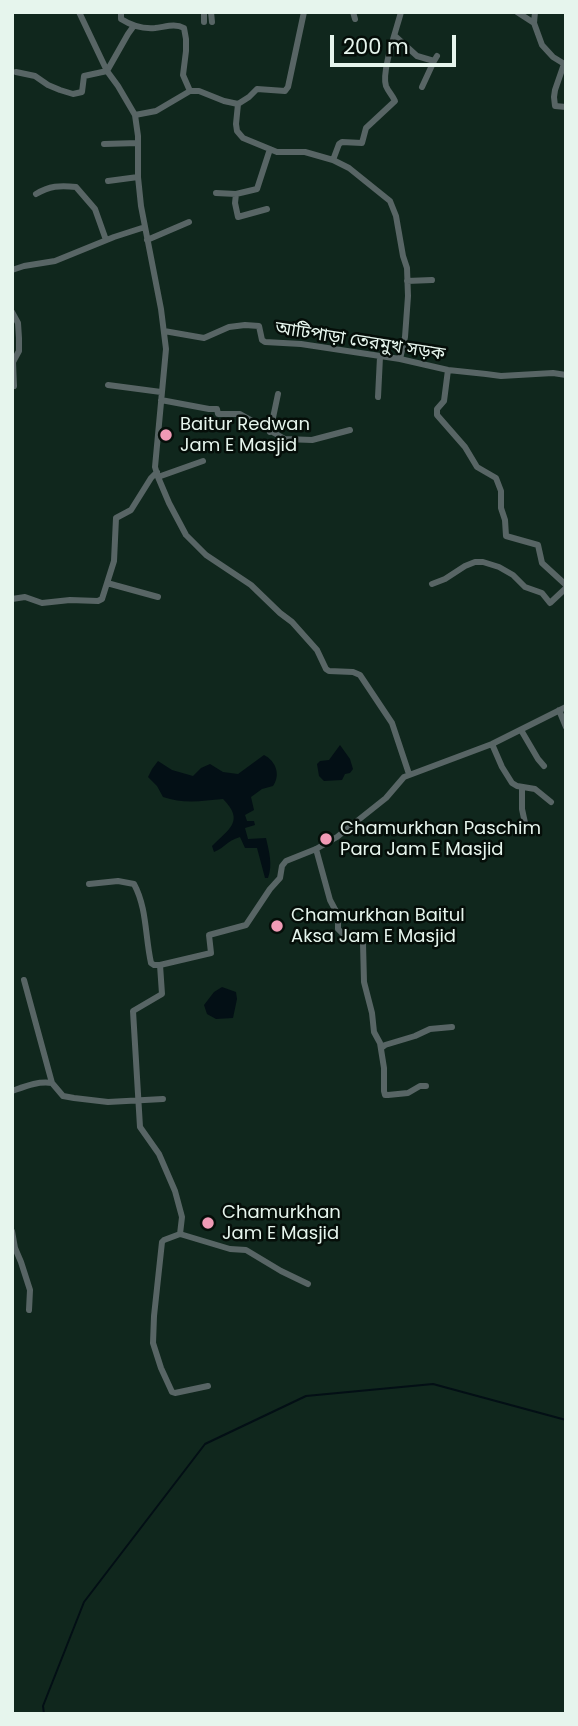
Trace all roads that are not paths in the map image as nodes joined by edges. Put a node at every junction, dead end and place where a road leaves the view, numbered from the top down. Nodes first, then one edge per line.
1 (79, 12) edge
2 (121, 12) edge
3 (204, 12) edge
4 (211, 12) edge
5 (304, 12) edge
6 (401, 12) edge
7 (517, 12) edge
8 (535, 12) edge
9 (534, 23) junction
10 (133, 27) junction
11 (395, 36) junction
12 (565, 64) edge
13 (107, 71) junction
14 (16, 72) dead end
15 (422, 88) dead end
16 (190, 91) junction
17 (238, 104) junction
18 (566, 107) edge
19 (135, 115) junction
20 (138, 143) junction
21 (104, 144) dead end
22 (270, 149) junction
23 (333, 160) junction
24 (138, 177) junction
25 (108, 181) dead end
26 (36, 194) dead end
27 (216, 194) dead end
28 (236, 194) junction
29 (267, 209) dead end
30 (189, 222) dead end
31 (145, 228) junction
32 (106, 240) junction
33 (147, 240) junction
34 (12, 270) edge
35 (432, 280) dead end
36 (407, 281) junction
37 (12, 312) edge
38 (164, 331) junction
39 (380, 357) junction
40 (400, 359) junction
41 (448, 370) junction
42 (566, 375) edge
43 (108, 385) dead end
44 (14, 386) edge
45 (161, 392) junction
46 (278, 394) dead end
47 (378, 397) dead end
48 (161, 400) junction
49 (350, 430) dead end
50 (270, 432) junction
51 (203, 461) dead end
52 (158, 475) junction
53 (107, 583) junction
54 (432, 584) dead end
55 (566, 587) edge
56 (158, 597) dead end
57 (12, 599) edge
58 (562, 708) edge
59 (566, 727) edge
60 (521, 730) junction
61 (492, 744) junction
62 (544, 766) dead end
63 (408, 774) junction
64 (522, 788) junction
65 (551, 802) dead end
66 (525, 823) dead end
67 (316, 849) junction
68 (89, 884) dead end
69 (160, 965) junction
70 (24, 980) dead end
71 (452, 1027) dead end
72 (381, 1048) junction
73 (52, 1083) junction
74 (426, 1086) dead end
75 (12, 1091) edge
76 (163, 1099) dead end
77 (138, 1101) junction
78 (12, 1231) edge
79 (180, 1234) junction
80 (308, 1284) dead end
81 (29, 1310) dead end
82 (208, 1386) dead end

1 - 13 street
2 - 10 street
3 - 4 street
5 - 17 street
6 - 11 street
7 - 9 street
8 - 9 street
9 - 12 street
10 - 13 street
10 - 16 street
11 - 15 street
11 - 23 street
12 - 18 street
13 - 14 street
13 - 19 street
16 - 17 street
16 - 19 street
17 - 22 street
19 - 20 street
20 - 21 street
20 - 24 street
22 - 23 street
22 - 28 street
23 - 36 street
24 - 25 street
24 - 31 street
26 - 32 street
27 - 28 street
28 - 29 street
30 - 33 street
31 - 32 street
31 - 33 street
32 - 34 street
33 - 38 street
35 - 36 street
36 - 40 street
37 - 44 street
38 - 39 street, আটিপাড়া তেরমুখ সড়ক
38 - 45 street
39 - 40 street, আটিপাড়া তেরমুখ সড়ক
39 - 47 street
40 - 41 street, আটিপাড়া তেরমুখ সড়ক
41 - 42 street, আটিপাড়া তেরমুখ সড়ক
41 - 55 street
43 - 45 street
45 - 48 street
46 - 50 street
48 - 50 street
48 - 52 street
49 - 50 street
51 - 52 street
52 - 53 street
52 - 63 street
53 - 56 street
53 - 57 street
54 - 55 street
58 - 59 street
58 - 60 street
60 - 61 street
60 - 62 street
61 - 63 street
61 - 64 street
63 - 67 street
64 - 65 street
64 - 66 street
67 - 69 street
67 - 72 street
68 - 69 street
69 - 77 street
70 - 73 street
71 - 72 street
72 - 74 street
73 - 75 street
73 - 77 street
76 - 77 street
77 - 79 street
78 - 81 street
79 - 80 street
79 - 82 street

